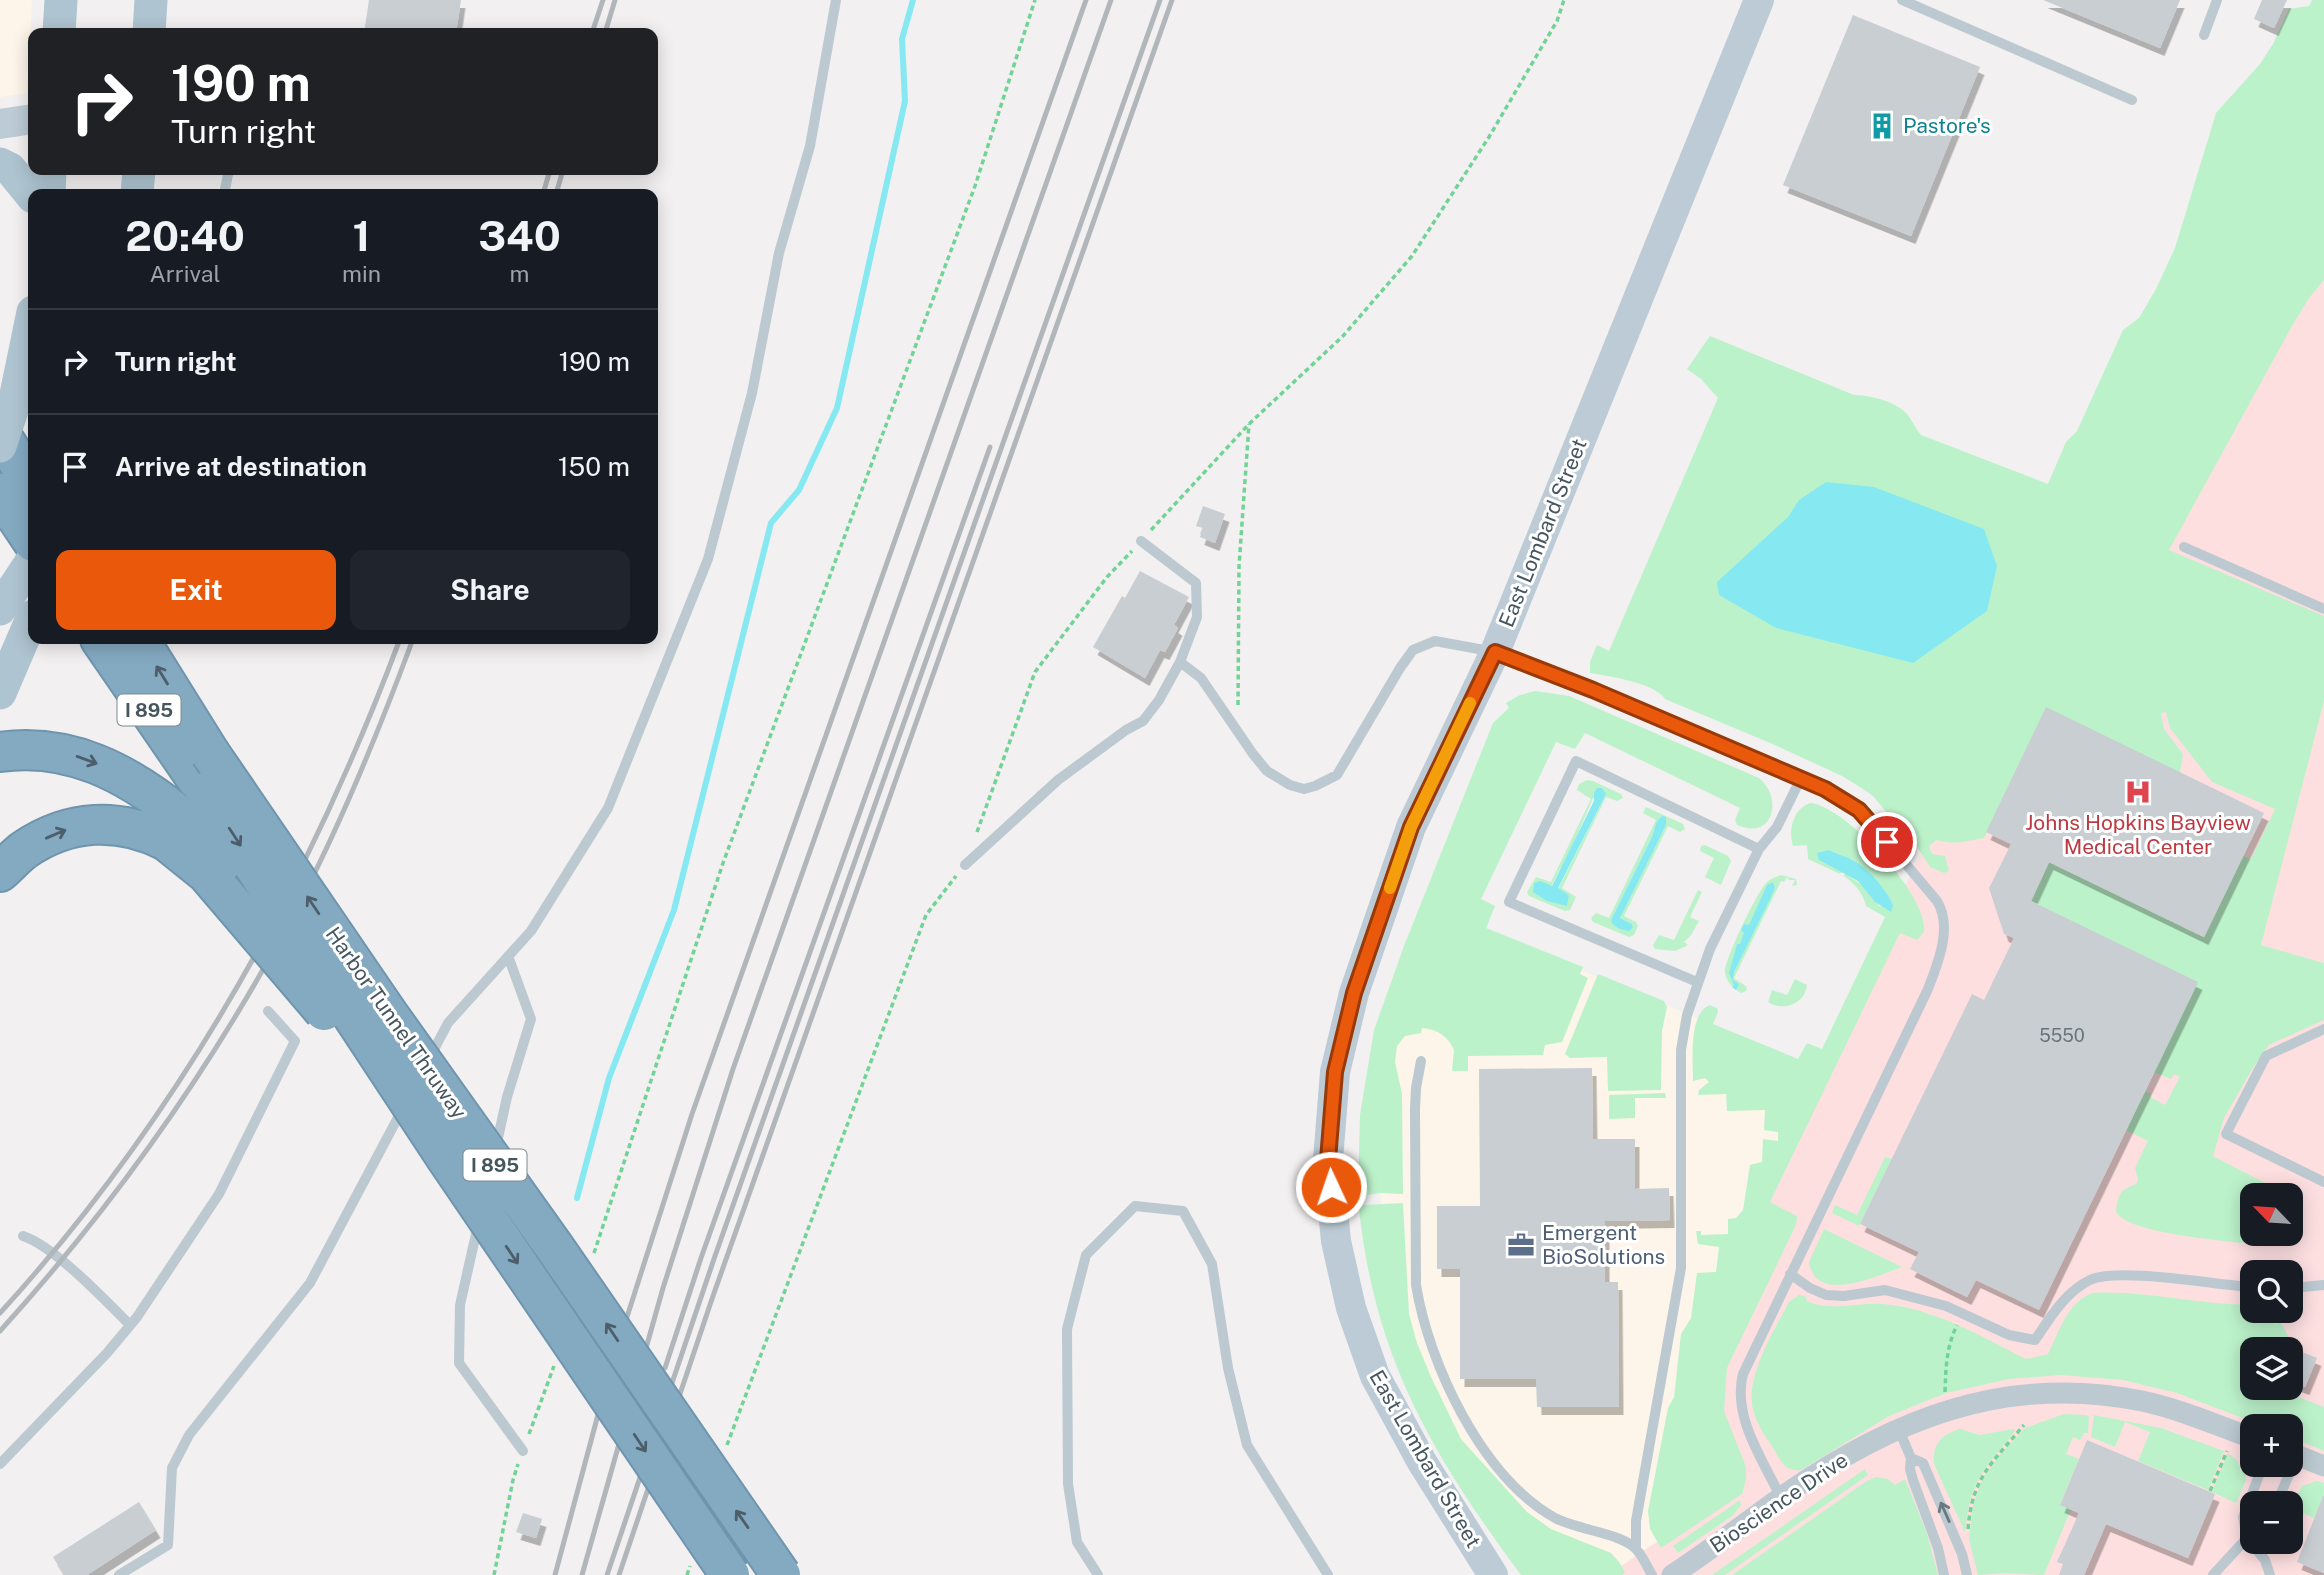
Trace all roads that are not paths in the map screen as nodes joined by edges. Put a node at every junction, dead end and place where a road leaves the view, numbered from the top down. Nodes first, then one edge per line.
1 (61, 0) edge
2 (151, 0) edge
3 (836, 0) edge
4 (1759, 0) edge
5 (1902, 0) edge
6 (2217, 0) edge
7 (59, 28) edge
8 (149, 28) edge
9 (2204, 35) dead end
10 (2132, 100) dead end
11 (28, 120) edge
12 (0, 124) edge
13 (0, 164) edge
14 (28, 191) edge
15 (28, 336) edge
16 (0, 433) edge
17 (0, 446) edge
18 (28, 478) edge
19 (0, 493) edge
20 (28, 534) edge
21 (1141, 541) dead end
22 (2184, 547) dead end
23 (28, 577) edge
24 (2324, 608) edge
25 (19, 610) edge
26 (104, 644) edge
27 (142, 644) edge
28 (1495, 652) junction
29 (1180, 662) junction
30 (0, 692) edge
31 (0, 752) edge
32 (204, 767) junction
33 (1801, 778) junction
34 (173, 828) junction
35 (1759, 849) junction
36 (965, 865) dead end
37 (0, 873) edge
38 (508, 956) junction
39 (1697, 982) junction
40 (268, 1011) dead end
41 (2324, 1029) edge
42 (1421, 1061) dead end
43 (418, 1081) dead end
44 (411, 1092) dead end
45 (446, 1158) junction
46 (490, 1175) dead end
47 (2324, 1182) edge
48 (487, 1188) dead end
49 (23, 1236) dead end
50 (1790, 1274) junction
51 (2324, 1285) edge
52 (2240, 1286) edge
53 (2303, 1286) edge
54 (130, 1325) junction
55 (1899, 1430) junction
56 (2240, 1434) edge
57 (523, 1451) road end
58 (1911, 1458) junction
59 (2303, 1458) edge
60 (0, 1464) edge
61 (2324, 1466) edge
62 (1781, 1498) junction
63 (2240, 1547) edge
64 (1636, 1548) junction
65 (2260, 1554) edge
66 (119, 1575) edge
67 (730, 1575) edge
68 (781, 1575) edge
69 (1098, 1575) edge
70 (1328, 1575) edge
71 (1493, 1575) edge
72 (1652, 1575) edge
73 (1672, 1575) edge
74 (1944, 1575) edge
75 (1967, 1575) edge
76 (2213, 1575) edge
77 (2270, 1575) edge

1 - 7 main road
2 - 8 main road
3 - 38 lane
4 - 28 main road, East Lombard Street
5 - 10 lane
6 - 9 lane
11 - 12 main road
13 - 14 main road
15 - 17 main road, bridge
16 - 18 highway
19 - 20 highway
21 - 29 lane
22 - 24 lane
23 - 25 main road
25 - 30 main road
26 - 32 highway, Harbor Tunnel Thruway / I 895
32 -> 27 highway, Harbor Tunnel Thruway / I 895
28 - 29 lane
28 - 33 lane
28 - 71 main road, East Lombard Street
29 - 36 lane
31 -> 34 highway
32 -> 45 highway, Harbor Tunnel Thruway / I 895, bridge
68 -> 32 highway, Harbor Tunnel Thruway / I 895, bridge
33 - 35 lane
33 - 50 lane
37 -> 34 highway
34 - 45 highway, bridge
35 - 39 lane
35 - 39 lane
38 - 43 lane
38 - 46 lane
39 - 64 lane
40 - 54 lane
41 - 47 lane
42 - 64 lane
44 - 66 lane
45 -> 67 highway, Harbor Tunnel Thruway / I 895, bridge
48 - 57 lane
49 - 54 lane
50 - 52 lane
50 - 62 lane
51 - 53 lane
54 - 60 lane
55 - 56 street, Bioscience Drive
55 - 58 lane
55 - 62 street, Bioscience Drive
58 - 74 lane
75 -> 58 lane
59 - 61 street
62 - 73 street, Bioscience Drive
63 - 76 lane
64 - 72 lane
65 - 77 lane
69 - 70 lane

